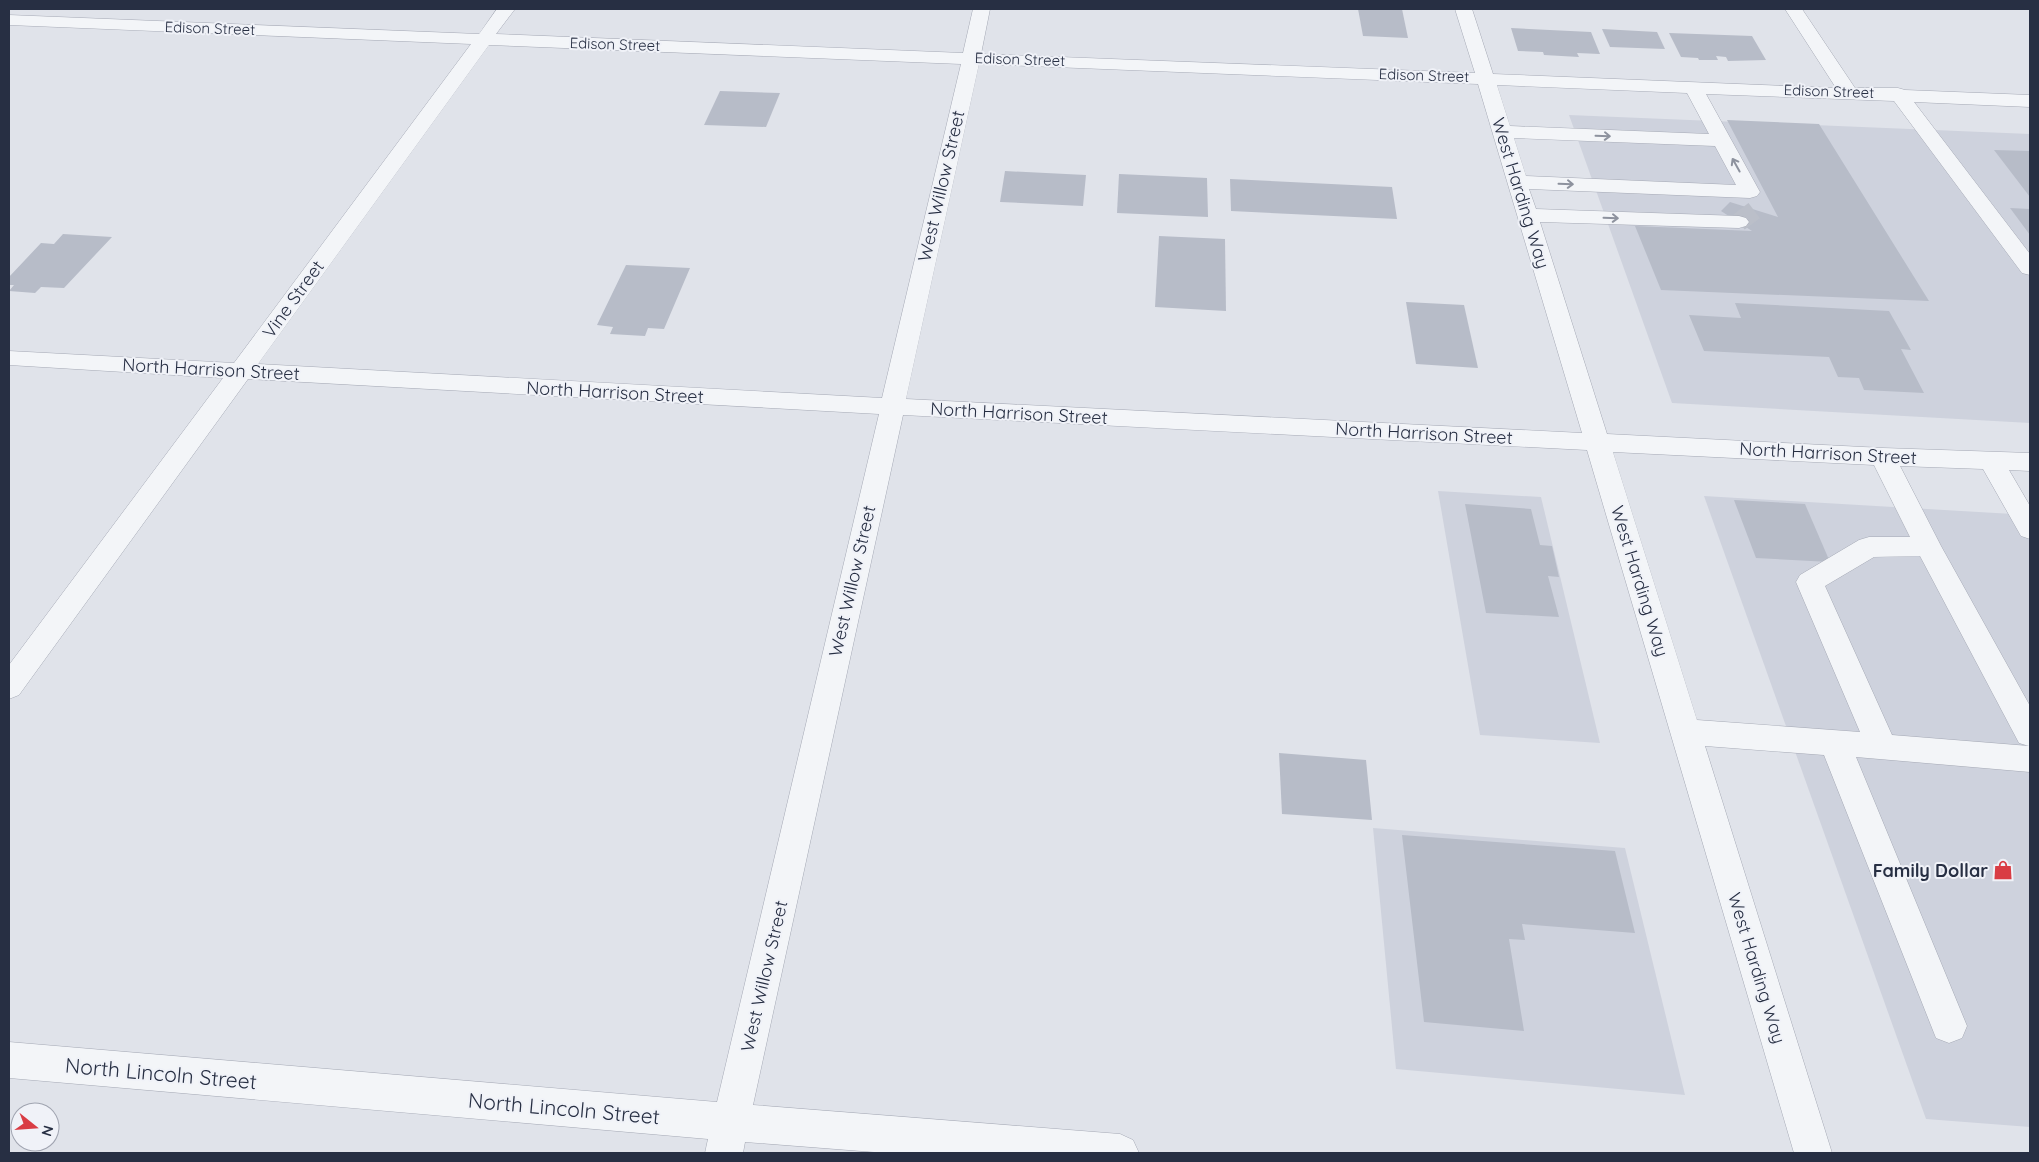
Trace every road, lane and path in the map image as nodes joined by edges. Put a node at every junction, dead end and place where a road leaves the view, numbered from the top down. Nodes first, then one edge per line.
1 (29, 9) edge
2 (506, 9) edge
3 (982, 9) edge
4 (1464, 9) edge
5 (1794, 9) edge
6 (11, 22) edge
7 (484, 39) junction
8 (970, 58) junction
9 (1485, 78) junction
10 (1694, 86) junction
11 (1848, 92) junction
12 (1898, 94) junction
13 (2030, 101) edge
14 (1502, 132) junction
15 (1722, 140) junction
16 (1517, 182) junction
17 (1748, 208) junction
18 (1528, 215) junction
19 (2030, 268) edge
20 (9, 358) edge
21 (240, 370) junction
22 (892, 406) junction
23 (1597, 441) junction
24 (1883, 457) junction
25 (1991, 460) junction
26 (2030, 462) edge
27 (2029, 525) edge
28 (1928, 546) junction
29 (9, 687) edge
30 (1686, 732) junction
31 (2030, 734) edge
32 (1835, 744) junction
33 (1881, 745) junction
34 (2030, 759) edge
35 (1949, 1026) dead end
36 (9, 1060) edge
37 (727, 1138) edge
38 (1120, 1153) edge
39 (1813, 1153) edge

1 - 6 street
2 - 7 street, Vine Street
3 - 8 street, West Willow Street
4 - 9 street, West Harding Way
5 - 11 street
6 - 7 street, Edison Street
7 - 8 street, Edison Street
7 - 21 street, Vine Street
8 - 9 street, Edison Street
8 - 22 street, West Willow Street
9 - 10 street, Edison Street
9 - 14 street, West Harding Way
10 - 11 street, Edison Street
10 - 15 street
11 - 12 street, Edison Street
12 - 13 street, Edison Street
12 - 19 street
14 -> 15 street
14 - 16 street, West Harding Way
17 -> 15 street
16 -> 17 street
16 - 18 street, West Harding Way
18 -> 17 street
18 - 23 street, West Harding Way
20 - 21 street, North Harrison Street
21 - 22 street, North Harrison Street
21 - 29 street, Vine Street
22 - 23 street, North Harrison Street
22 - 37 street, West Willow Street
23 - 24 street, North Harrison Street
23 - 30 street, West Harding Way
24 - 25 street, North Harrison Street
24 - 28 street
25 - 26 street, North Harrison Street
25 - 27 street
28 - 31 street
28 - 33 street
30 - 32 street
30 - 39 street, West Harding Way
32 - 33 street
32 - 35 street
33 - 34 street
36 - 37 street, North Lincoln Street
37 - 38 street, North Lincoln Street

